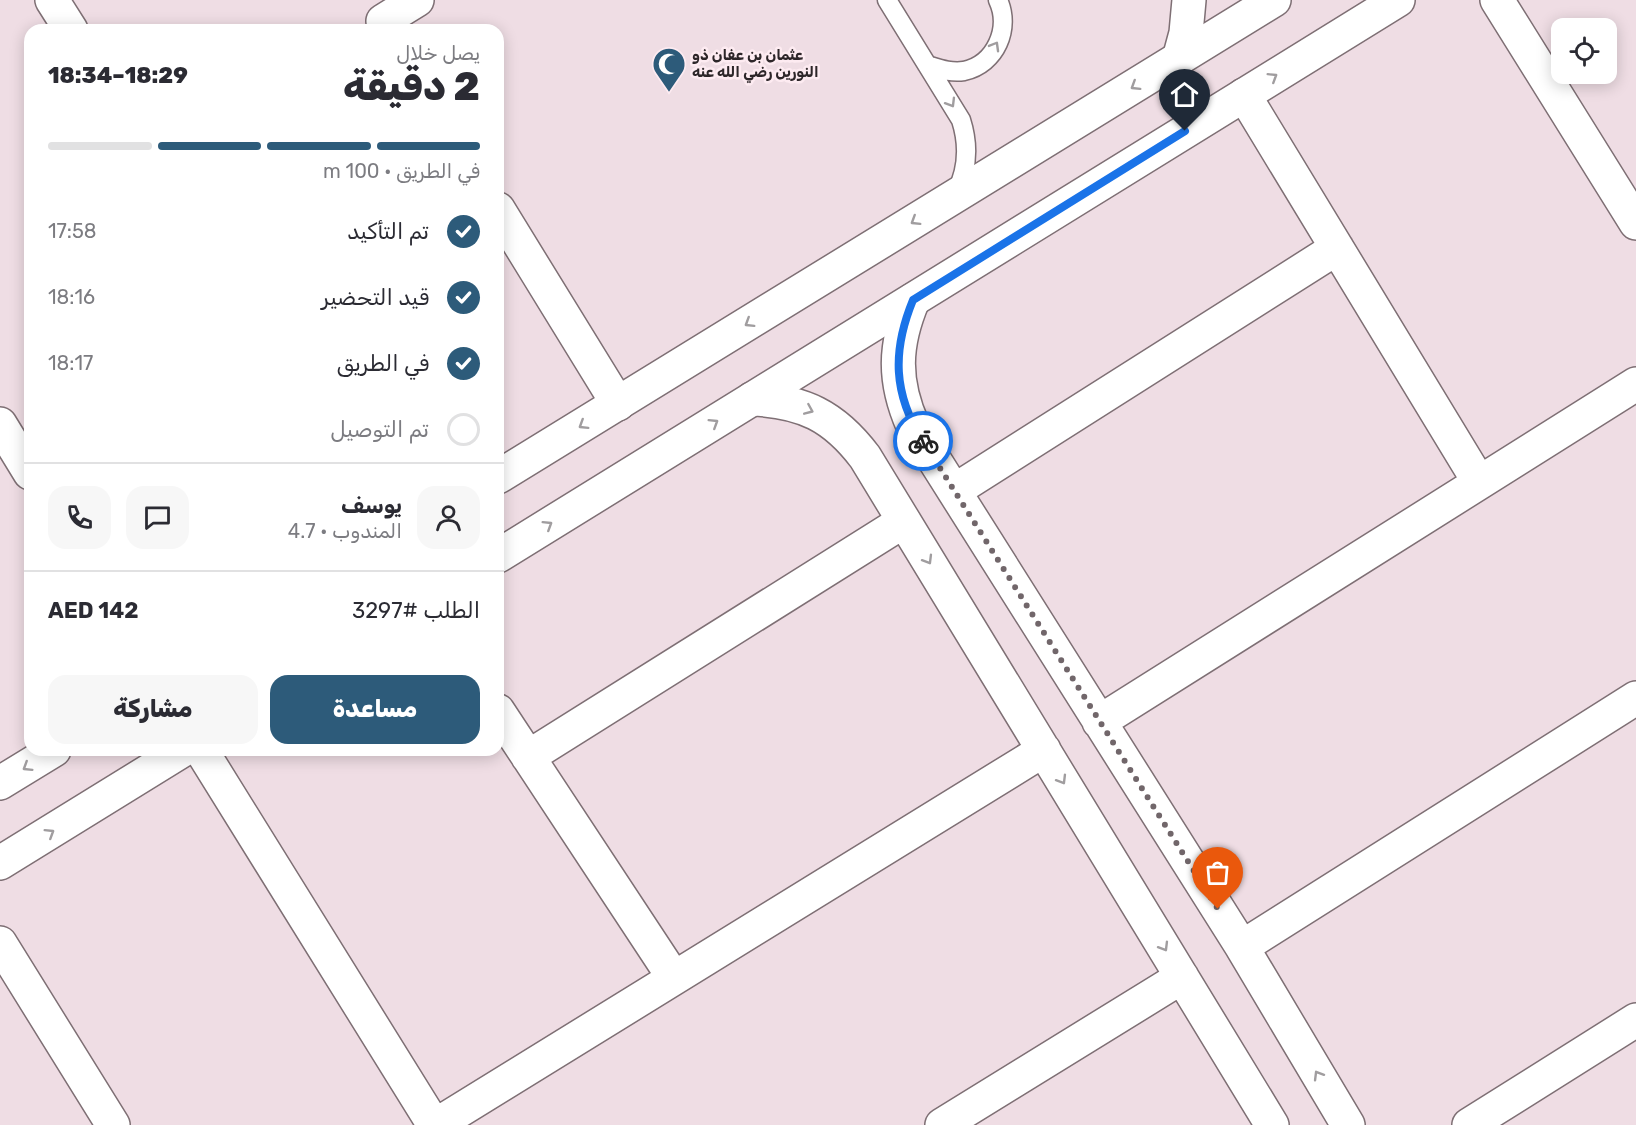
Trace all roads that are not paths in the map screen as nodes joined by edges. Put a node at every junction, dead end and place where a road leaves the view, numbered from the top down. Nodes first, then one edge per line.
1 (52, 0) edge
2 (417, 0) edge
3 (887, 0) edge
4 (998, 0) edge
5 (1189, 0) edge
6 (1274, 0) edge
7 (1398, 0) edge
8 (1497, 0) edge
9 (380, 17) edge
10 (67, 24) edge
11 (1179, 59) junction
12 (927, 65) junction
13 (1244, 95) junction
14 (954, 198) junction
15 (504, 219) edge
16 (1636, 223) edge
17 (1337, 248) junction
18 (913, 300) junction
19 (1636, 384) edge
20 (752, 399) junction
21 (618, 404) junction
22 (0, 424) edge
23 (24, 463) edge
24 (504, 473) edge
25 (1479, 482) junction
26 (954, 490) junction
27 (904, 521) junction
28 (504, 552) edge
29 (1636, 698) edge
30 (504, 720) edge
31 (1099, 722) junction
32 (1044, 750) junction
33 (44, 756) edge
34 (173, 756) edge
35 (205, 756) edge
36 (528, 757) junction
37 (0, 783) edge
38 (0, 864) edge
39 (0, 943) edge
40 (1242, 947) junction
41 (1182, 977) junction
42 (674, 978) junction
43 (1636, 1020) edge
44 (113, 1125) edge
45 (435, 1125) edge
46 (942, 1125) edge
47 (1272, 1125) edge
48 (1348, 1125) edge
49 (1469, 1125) edge

1 - 10 street
2 - 9 street
3 - 12 lane
12 -> 4 lane
5 - 11 street
6 - 11 street
13 -> 7 street
8 - 16 street
11 -> 14 street
12 -> 14 lane
13 - 17 street
13 - 18 street
14 -> 21 street
15 - 21 street
17 - 25 street
17 - 26 street
18 - 20 street
18 - 26 street
19 - 25 street
20 -> 27 street
28 -> 20 street
21 -> 24 street
22 - 23 street
25 - 31 street
26 - 31 street
27 -> 32 street
27 - 36 street
29 - 40 street
30 - 36 street
31 - 40 street
32 -> 41 street
32 - 42 street
33 -> 37 street
38 -> 34 street
35 - 45 street
36 - 42 street
39 - 44 street
48 -> 40 street
41 - 46 street
41 - 47 street
42 - 45 street
43 - 49 street

